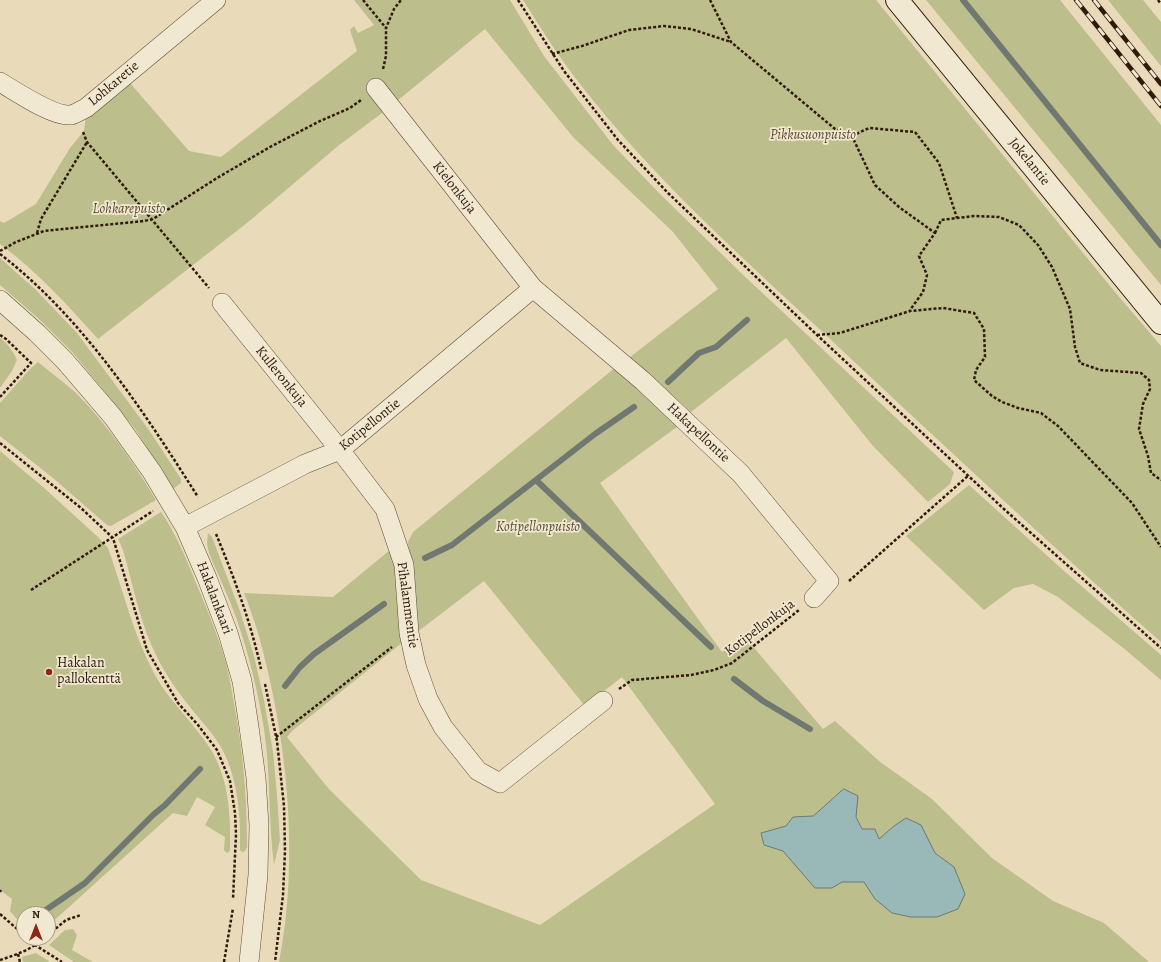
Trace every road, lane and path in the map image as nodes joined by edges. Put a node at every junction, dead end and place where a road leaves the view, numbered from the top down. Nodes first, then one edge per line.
1 (216, 0) edge
2 (363, 0) edge
3 (401, 0) edge
4 (518, 0) edge
5 (710, 0) edge
6 (897, 0) edge
7 (1158, 0) edge
8 (1161, 4) edge
9 (386, 28) junction
10 (731, 42) junction
11 (552, 54) junction
12 (0, 82) edge
13 (376, 88) junction
14 (72, 115) junction
15 (852, 136) junction
16 (87, 142) junction
17 (957, 218) junction
18 (152, 219) junction
19 (37, 233) junction
20 (935, 234) junction
21 (0, 251) edge
22 (533, 288) junction
23 (0, 300) edge
24 (222, 303) joint
25 (910, 310) junction
26 (1161, 323) edge
27 (0, 335) edge
28 (817, 335) junction
29 (0, 397) edge
30 (0, 443) edge
31 (340, 450) junction
32 (969, 476) junction
33 (1161, 480) edge
34 (185, 527) junction
35 (113, 538) junction
36 (1161, 547) edge
37 (829, 581) junction
38 (31, 590) dead end
39 (814, 598) joint
40 (409, 633) junction
41 (1161, 648) edge
42 (603, 701) joint
43 (276, 738) dead end
44 (0, 914) edge
45 (81, 915) dead end
46 (16, 928) edge
47 (56, 928) edge
48 (33, 946) edge
49 (37, 946) edge
50 (18, 954) junction
51 (0, 960) edge
52 (20, 962) edge
53 (62, 962) edge
54 (224, 962) edge
55 (249, 962) edge

1 - 14 street, Lohkaretie
2 - 9 path
3 - 9 path
4 - 11 path
5 - 10 path
6 - 26 main road, Jokelantie
7 - 8 path
9 - 13 path
10 - 11 path
10 - 15 path
11 - 28 path
12 - 14 street
13 - 18 path
13 - 22 street, Kielonkuja
14 - 16 path
15 - 17 path
15 - 20 path
16 - 18 path
16 - 19 path
17 - 20 path
17 - 33 path
18 - 19 path
18 - 24 path
19 - 21 path
20 - 25 path
22 - 31 street, Kotipellontie
22 - 37 street, Hakapellontie
23 - 34 street, Hakalankaari
24 - 31 street, Kulleronkuja
25 - 28 path
25 - 36 path
27 - 29 path
28 - 32 path
30 - 35 path
31 - 34 street, Kotipellontie
31 - 40 street, Pihalammentie
32 - 37 path
32 - 41 path
34 - 55 street, Hakalankaari
35 - 38 path
35 - 54 path
37 - 39 street
39 - 42 path, Kotipellonkuja
40 - 42 street, Pihalammentie
40 - 43 path
44 - 46 path
45 - 47 path
48 - 50 path
49 - 53 path
50 - 51 path
50 - 52 path

